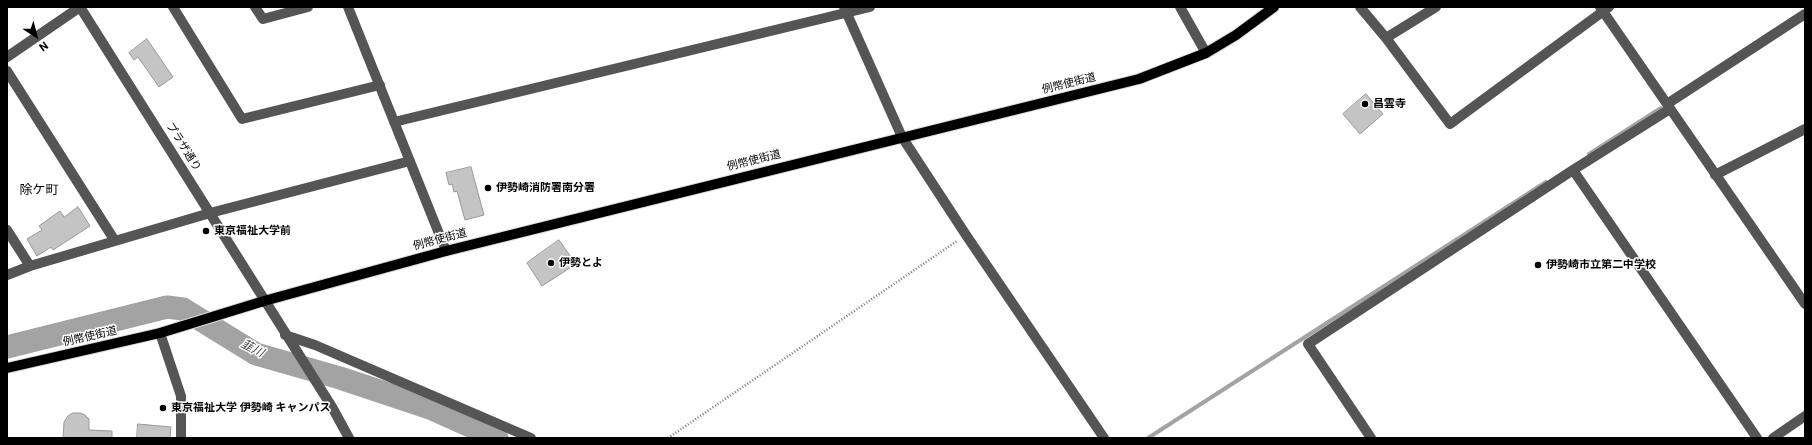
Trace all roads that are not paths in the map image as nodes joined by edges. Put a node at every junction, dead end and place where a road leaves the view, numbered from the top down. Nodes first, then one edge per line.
1 (80, 7) edge
2 (173, 7) edge
3 (255, 7) edge
4 (308, 7) edge
5 (348, 7) edge
6 (870, 7) edge
7 (1180, 7) edge
8 (1274, 7) edge
9 (1360, 7) edge
10 (1436, 7) edge
11 (1604, 8) edge
12 (846, 10) edge
13 (1805, 14) edge
14 (1386, 38) junction
15 (1206, 53) junction
16 (7, 57) edge
17 (7, 71) edge
18 (380, 85) junction
19 (1668, 107) junction
20 (394, 122) junction
21 (1805, 129) edge
22 (902, 137) junction
23 (410, 162) junction
24 (1573, 170) junction
25 (1715, 175) junction
26 (210, 212) junction
27 (7, 230) edge
28 (115, 241) junction
29 (446, 251) junction
30 (30, 266) junction
31 (7, 275) edge
32 (264, 301) junction
33 (1805, 304) edge
34 (160, 333) junction
35 (285, 335) junction
36 (7, 368) edge
37 (1805, 416) edge
38 (181, 438) edge
39 (349, 438) edge
40 (531, 438) edge
41 (1104, 438) edge
42 (1371, 438) edge
43 (1757, 438) edge
44 (1773, 438) edge

1 - 16 street
1 - 26 street, プラザ通り
2 - 18 street
3 - 4 street
5 - 18 street
6 - 12 street
7 - 15 street
8 - 15 main road, 例幣使街道
9 - 14 street
10 - 14 street
11 - 14 street
11 - 19 street
12 - 20 street
12 - 22 street
13 - 19 street
15 - 22 main road, 例幣使街道
17 - 28 street
18 - 20 street
19 - 24 street
19 - 25 street
20 - 23 street
21 - 25 street
22 - 29 main road, 例幣使街道
22 - 41 street
23 - 26 street
23 - 29 street
24 - 42 street
24 - 43 street
25 - 33 street
26 - 28 street
26 - 32 street, プラザ通り
27 - 30 street
28 - 30 street
29 - 32 main road, 例幣使街道
30 - 31 street
32 - 34 main road, 例幣使街道
32 - 35 street, プラザ通り
34 - 36 main road, 例幣使街道
34 - 38 street
35 - 39 street, プラザ通り
35 - 40 street
37 - 44 street

